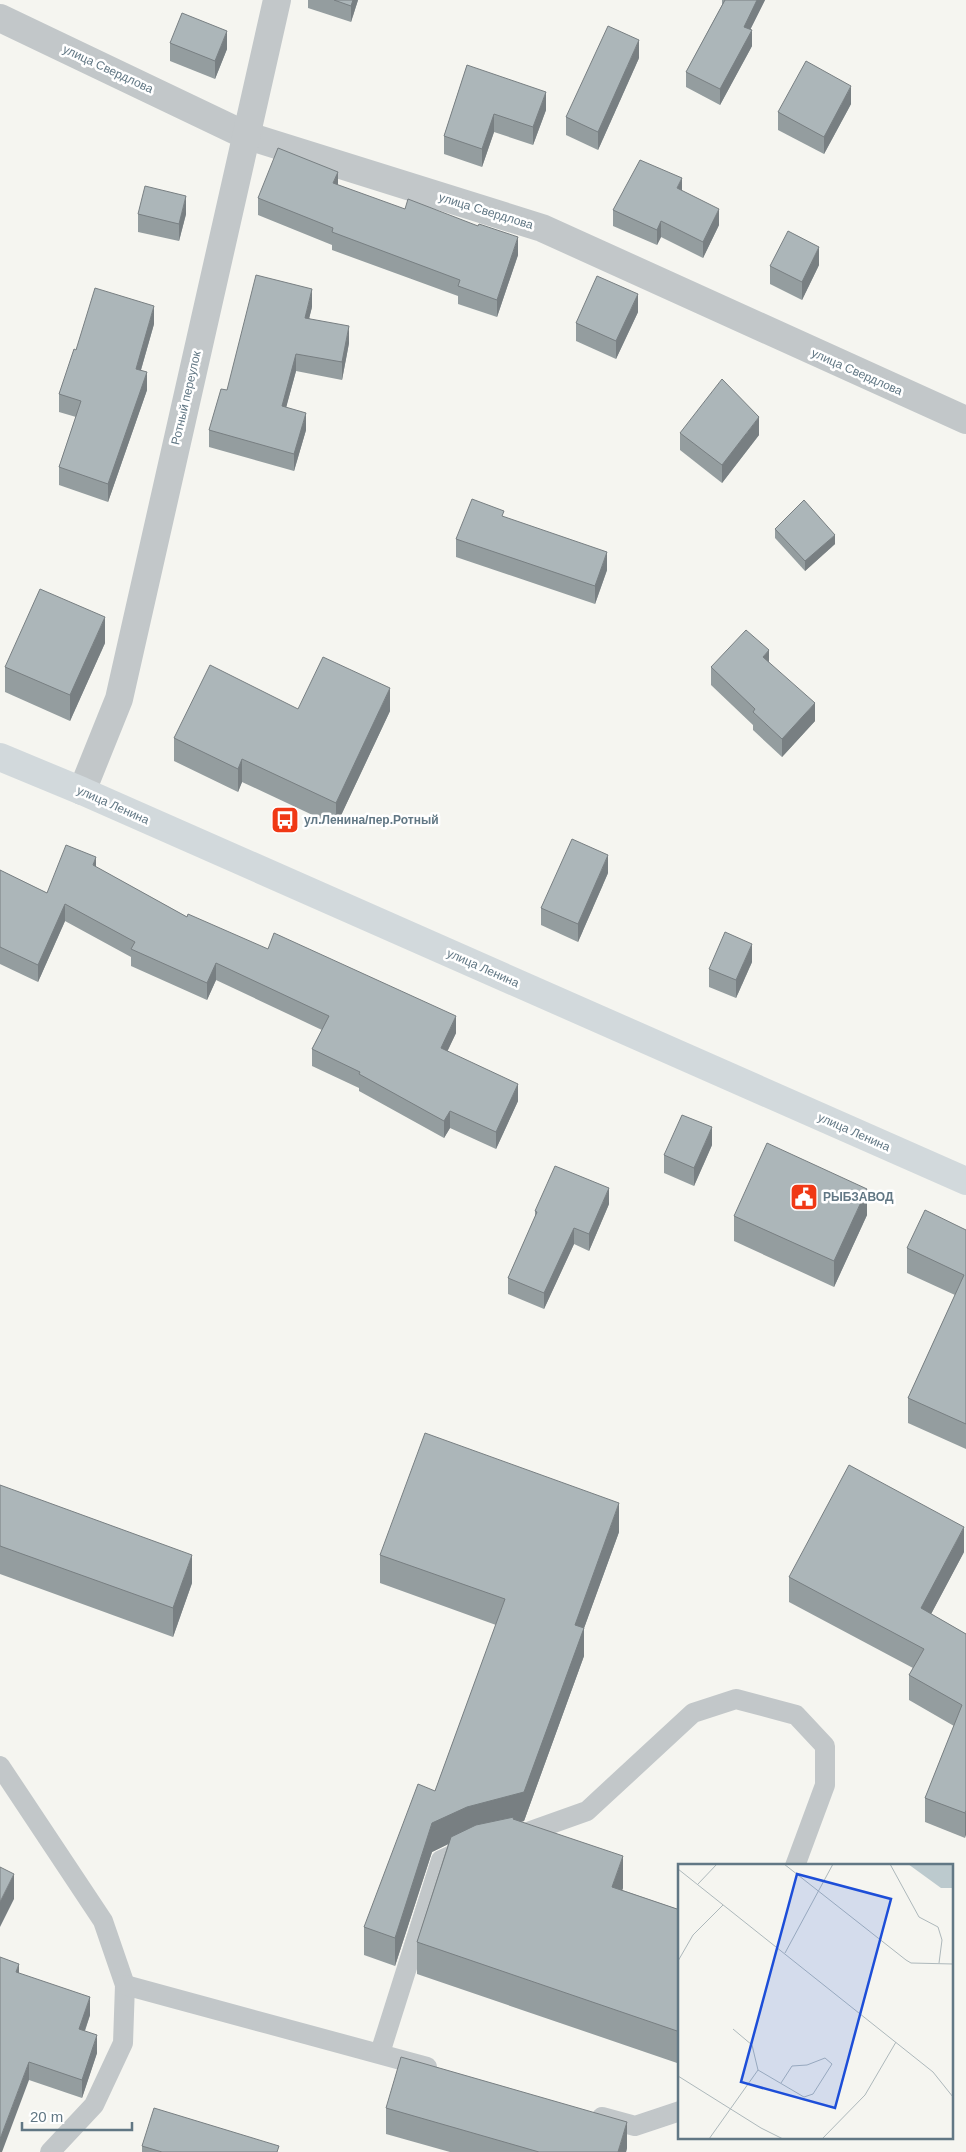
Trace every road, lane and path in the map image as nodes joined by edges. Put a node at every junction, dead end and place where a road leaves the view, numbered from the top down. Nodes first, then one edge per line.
1 (277, 0) edge
2 (0, 18) edge
3 (246, 135) junction
4 (966, 420) edge
5 (0, 757) edge
6 (82, 791) junction
7 (966, 1181) edge
8 (0, 1766) edge
9 (797, 1864) edge
10 (125, 1984) junction
11 (380, 2053) junction
12 (446, 2072) edge
13 (678, 2112) edge
14 (588, 2113) edge
15 (50, 2152) edge

1 - 3 street, Ротный переулок
2 - 3 street, улица Свердлова
3 - 4 street, улица Свердлова
3 - 6 street, Ротный переулок
5 - 6 main road, улица Ленина
6 - 7 main road, улица Ленина
8 - 10 lane
9 - 11 lane
10 - 11 lane
10 - 15 lane
11 - 12 lane
13 - 14 lane

